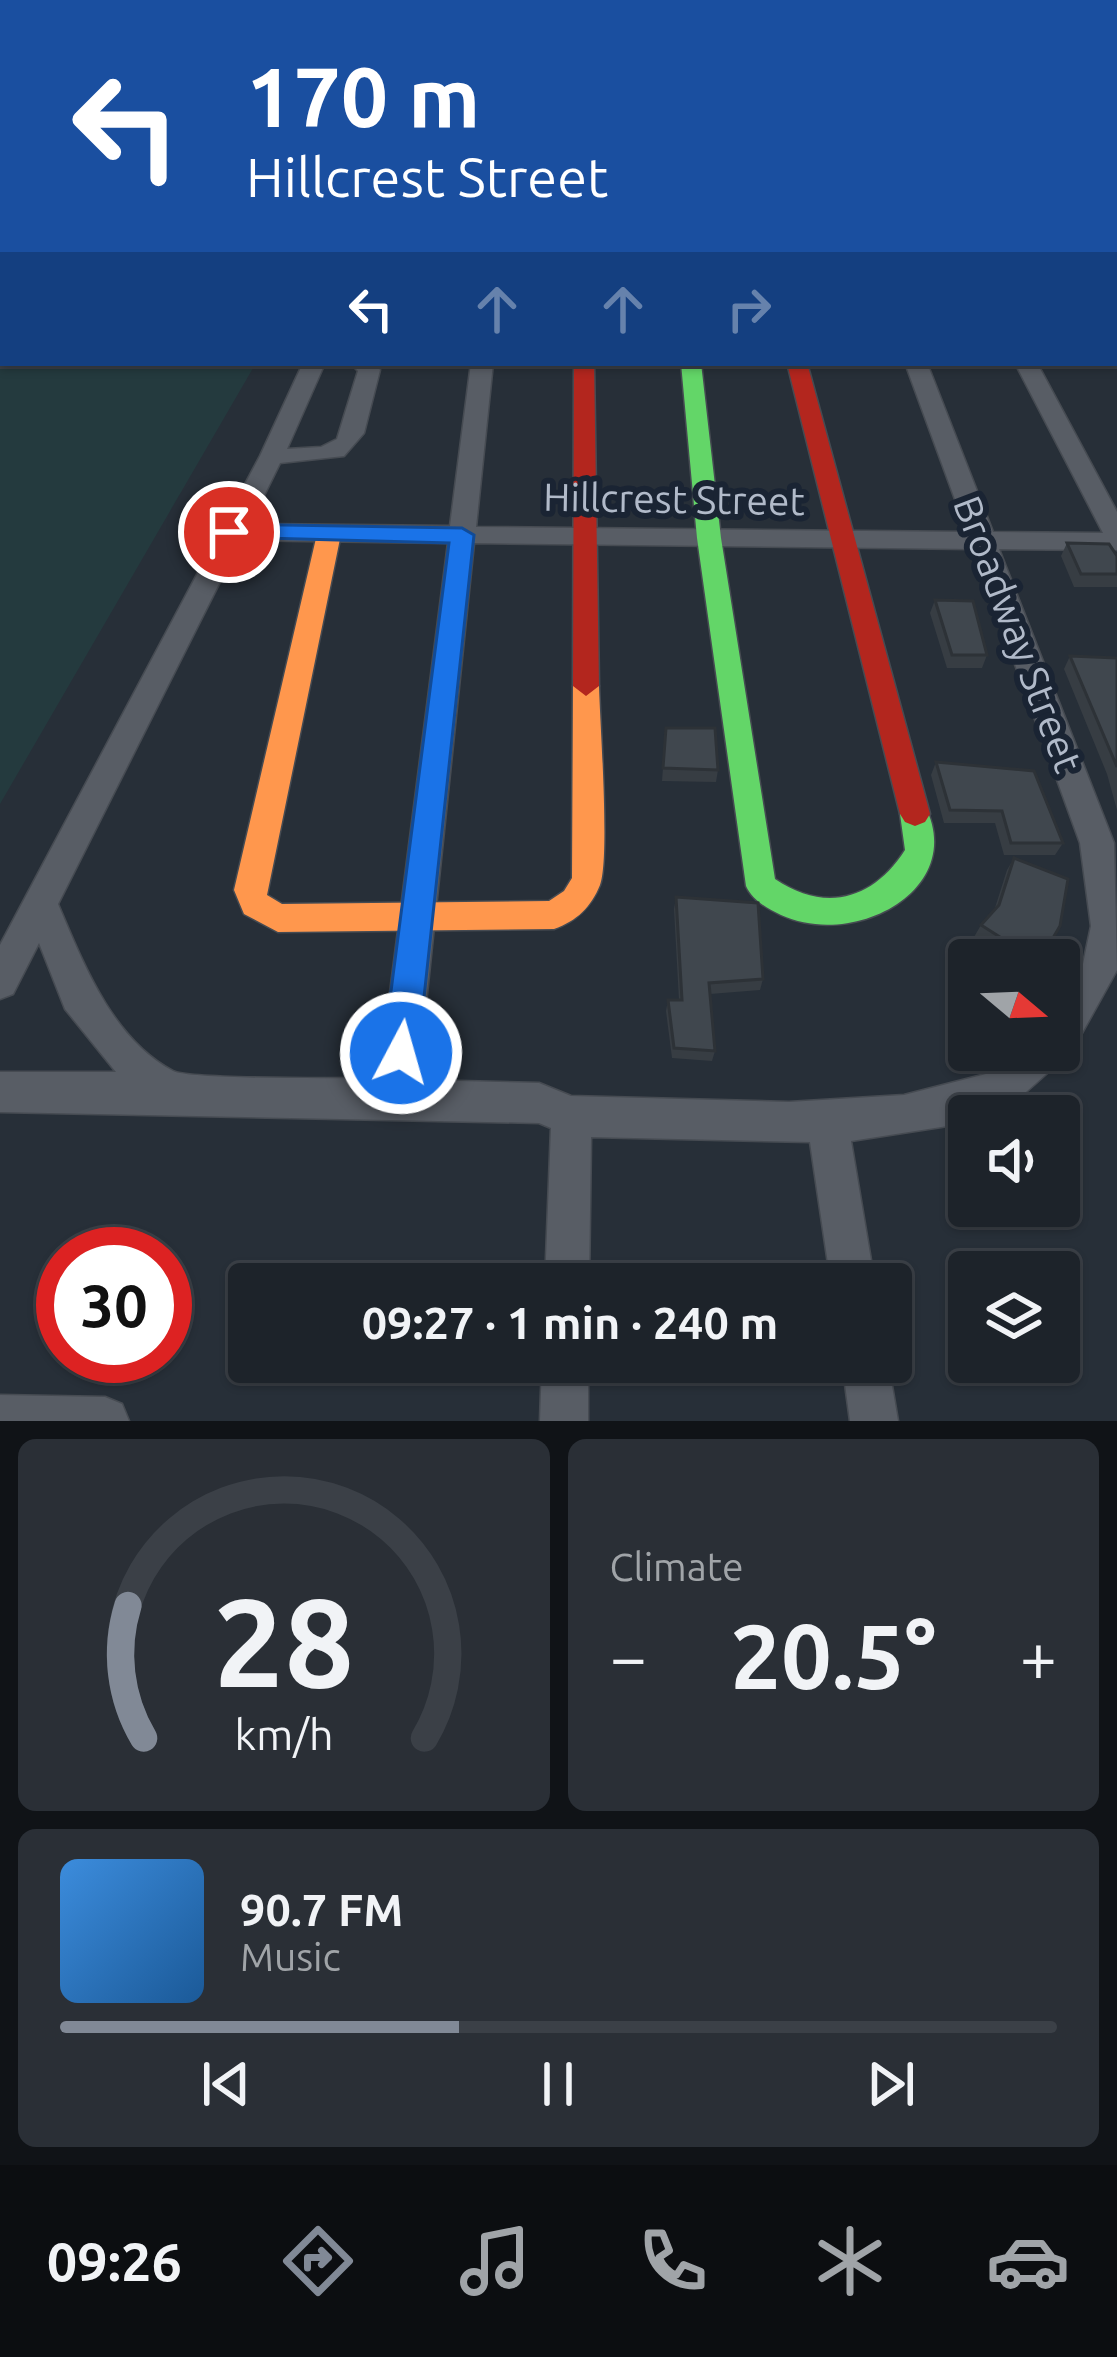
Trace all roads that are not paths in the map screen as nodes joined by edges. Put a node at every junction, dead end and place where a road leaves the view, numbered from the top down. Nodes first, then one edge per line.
1 (313, 366) edge
2 (365, 366) edge
3 (482, 366) edge
4 (584, 366) edge
5 (691, 366) edge
6 (798, 366) edge
7 (917, 366) edge
8 (1028, 366) edge
9 (272, 456) junction
10 (229, 532) junction
11 (329, 534) junction
12 (462, 535) junction
13 (584, 536) junction
14 (709, 538) junction
15 (842, 539) junction
16 (1117, 539) edge
17 (983, 541) junction
18 (1107, 843) edge
19 (40, 902) junction
20 (415, 916) junction
21 (0, 982) edge
22 (1080, 1006) edge
23 (1021, 1071) edge
24 (0, 1092) edge
25 (168, 1092) junction
26 (396, 1099) junction
27 (571, 1116) junction
28 (827, 1120) junction
29 (569, 1263) edge
30 (850, 1263) edge
31 (567, 1383) edge
32 (868, 1383) edge
33 (0, 1419) edge
34 (105, 1421) edge
35 (567, 1421) edge
36 (874, 1421) edge

1 - 9 street
2 - 9 street
3 - 12 street
4 - 13 street
5 - 14 street
6 - 15 street
7 - 17 street, Broadway Street
8 - 16 street
9 - 10 street
10 - 11 street, Hillcrest Street
10 - 19 street
11 - 12 street, Hillcrest Street
11 - 20 street
12 - 13 street, Hillcrest Street
12 - 20 street
13 - 14 street, Hillcrest Street
13 - 20 street
14 - 15 street, Hillcrest Street
14 - 15 street
15 - 17 street, Hillcrest Street
16 - 17 street, Hillcrest Street
17 - 18 street, Broadway Street
18 - 22 street, Broadway Street
19 - 21 street
19 - 25 street
20 - 26 street
23 - 28 street
24 - 25 street
25 - 26 street
26 - 27 street
27 - 28 street
27 - 29 street
28 - 30 street
31 - 35 street
32 - 36 street
33 - 34 street

